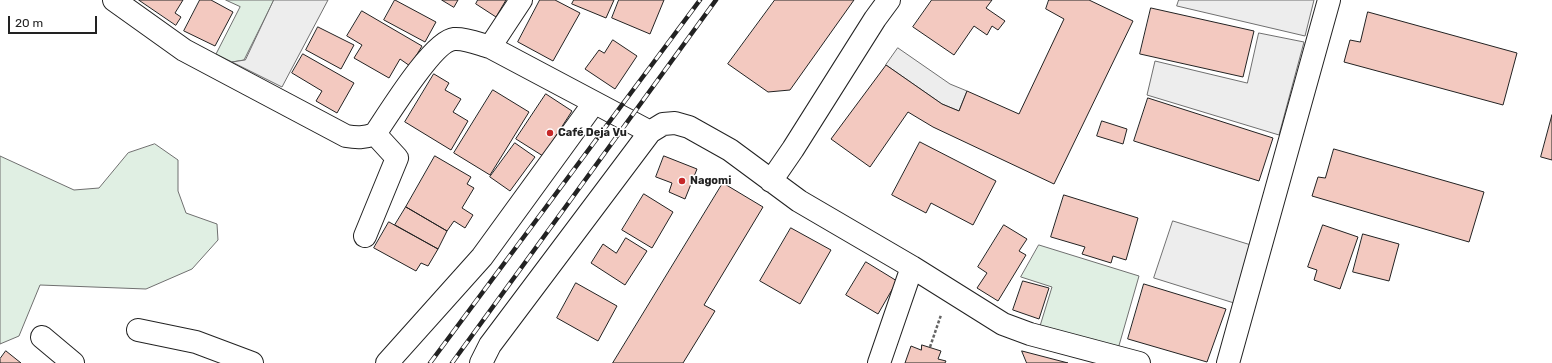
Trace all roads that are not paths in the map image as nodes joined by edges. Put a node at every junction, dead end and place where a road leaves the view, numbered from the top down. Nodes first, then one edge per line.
1 (114, 0) edge
2 (521, 0) edge
3 (888, 0) edge
4 (1329, 0) edge
5 (490, 47) junction
6 (594, 103) junction
7 (650, 132) junction
8 (374, 134) junction
9 (771, 181) junction
10 (365, 236) dead end
11 (912, 267) junction
12 (138, 330) dead end
13 (42, 337) dead end
14 (73, 363) edge
15 (252, 363) edge
16 (387, 363) edge
17 (481, 363) edge
18 (879, 363) edge
19 (1140, 363) edge
20 (1228, 363) edge

1 - 8 street
2 - 5 street
3 - 9 street
4 - 20 street
5 - 6 street
5 - 8 street
6 - 7 street
6 - 16 street
7 - 9 street
7 - 17 street
8 - 10 street
9 - 11 street
11 - 18 street
11 - 19 street
12 - 15 street
13 - 14 street

